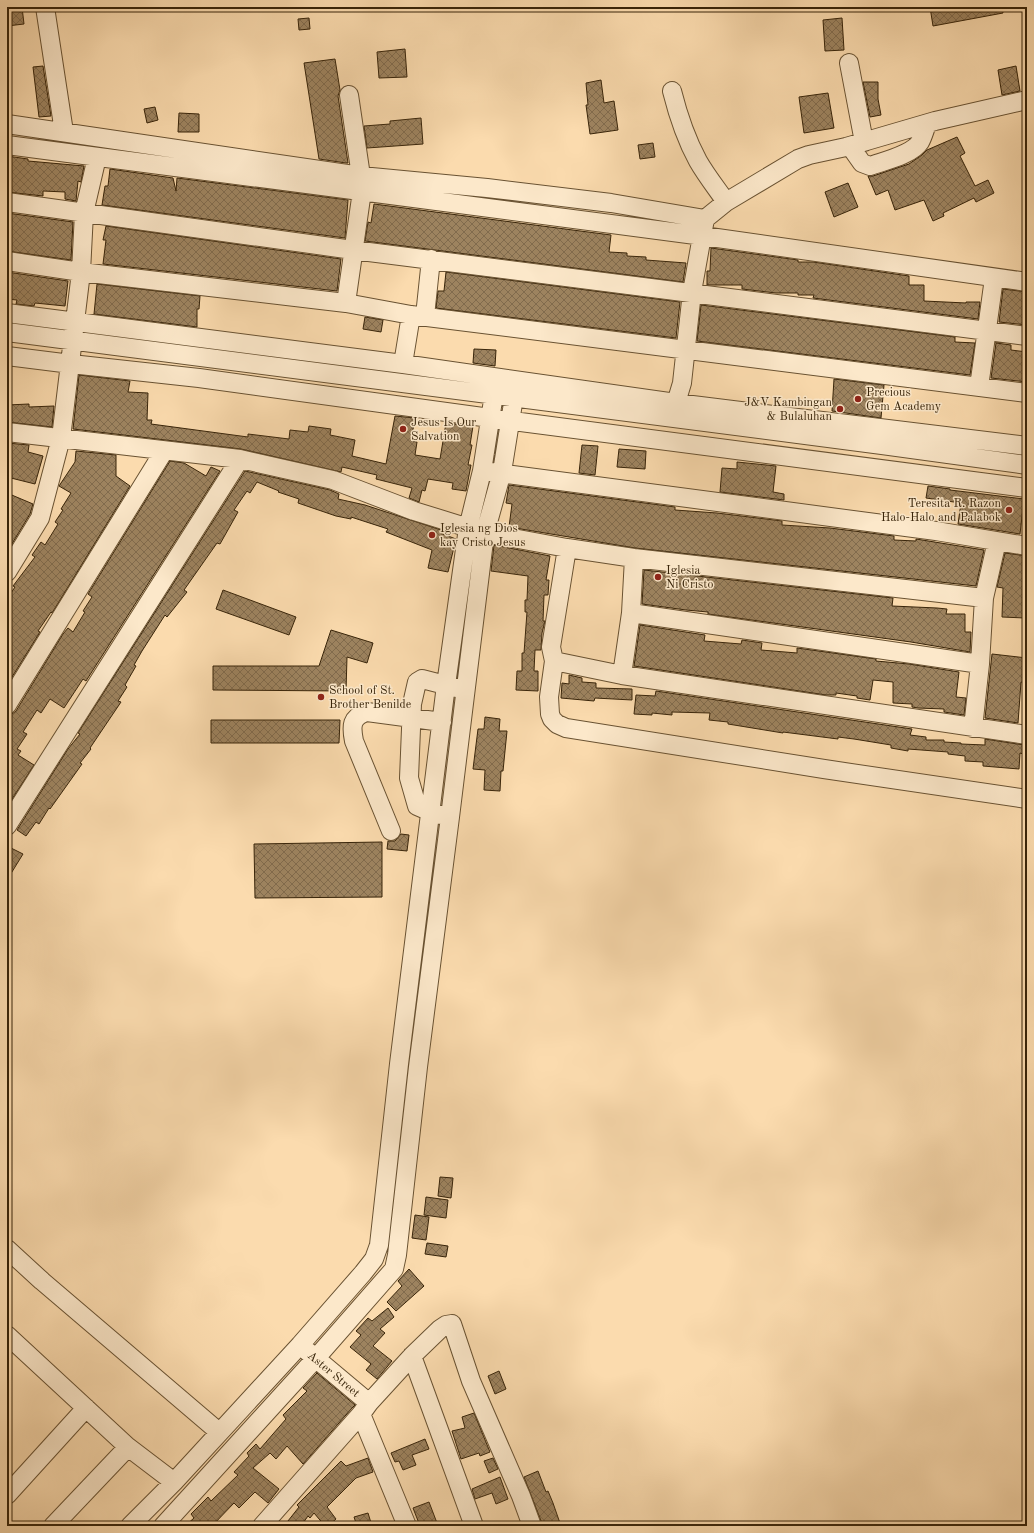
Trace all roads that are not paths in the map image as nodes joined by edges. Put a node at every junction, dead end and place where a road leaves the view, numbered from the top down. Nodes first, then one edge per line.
1 (45, 7) edge
2 (849, 63) dead end
3 (672, 91) dead end
4 (349, 95) dead end
5 (1027, 100) edge
6 (7, 124) edge
7 (927, 124) junction
8 (64, 132) junction
9 (857, 144) junction
10 (7, 145) edge
11 (97, 157) junction
12 (362, 184) junction
13 (7, 202) edge
14 (726, 202) junction
15 (84, 213) junction
16 (704, 228) junction
17 (353, 250) junction
18 (431, 259) junction
19 (7, 261) edge
20 (81, 272) junction
21 (994, 278) junction
22 (1027, 282) edge
23 (692, 292) junction
24 (346, 303) junction
25 (7, 313) edge
26 (418, 316) junction
27 (76, 322) junction
28 (987, 331) junction
29 (7, 332) edge
30 (1027, 336) edge
31 (72, 341) junction
32 (686, 349) junction
33 (7, 356) edge
34 (70, 364) junction
35 (403, 364) junction
36 (979, 387) junction
37 (1027, 393) edge
38 (494, 394) junction
39 (514, 397) junction
40 (676, 403) junction
41 (490, 418) junction
42 (510, 421) junction
43 (7, 432) edge
44 (61, 438) junction
45 (1027, 446) edge
46 (164, 451) junction
47 (240, 459) junction
48 (1027, 465) edge
49 (482, 471) junction
50 (502, 472) junction
51 (1027, 488) edge
52 (468, 528) junction
53 (485, 533) junction
54 (997, 541) junction
55 (1027, 546) edge
56 (567, 548) junction
57 (634, 558) junction
58 (7, 572) edge
59 (984, 598) junction
60 (631, 614) junction
61 (554, 661) junction
62 (980, 664) junction
63 (622, 675) junction
64 (446, 685) junction
65 (466, 691) junction
66 (7, 705) edge
67 (411, 718) junction
68 (442, 722) junction
69 (972, 728) junction
70 (1027, 736) edge
71 (1027, 799) edge
72 (12, 805) edge
73 (431, 812) junction
74 (450, 817) junction
75 (7, 826) edge
76 (391, 831) dead end
77 (399, 1064) junction
78 (418, 1067) junction
79 (7, 1249) edge
80 (7, 1335) edge
81 (300, 1345) junction
82 (412, 1356) junction
83 (316, 1358) junction
84 (86, 1408) junction
85 (365, 1408) junction
86 (219, 1432) junction
87 (128, 1447) junction
88 (174, 1482) junction
89 (7, 1495) edge
90 (53, 1526) edge
91 (130, 1526) edge
92 (163, 1526) edge
93 (262, 1526) edge
94 (406, 1526) edge
95 (474, 1526) edge
96 (532, 1526) edge

1 - 8 street
2 - 9 street
3 - 14 street
4 - 12 street
5 - 7 street
6 - 8 street
7 - 9 street
7 - 9 street
8 - 12 street
9 - 14 street
10 - 11 street
11 - 12 street
11 - 15 street
12 - 16 street
12 - 17 street
13 - 15 street
14 - 16 street
15 - 17 street
15 - 20 street
16 - 21 street
16 - 23 street
17 - 18 street
17 - 24 street
18 - 23 street
18 - 26 street
19 - 20 street
20 - 24 street
20 - 27 street
21 - 22 street
21 - 28 street
23 - 28 street
23 - 32 street
24 - 26 street
25 - 27 street
26 - 32 street
26 - 35 street
27 - 31 street
27 - 35 street
28 - 30 street
28 - 36 street
29 - 31 street
31 - 34 street
31 - 38 street
32 - 36 street
32 - 40 street
33 - 34 street
34 - 41 street
34 - 44 street
35 - 40 street
36 - 37 street
38 - 39 street
38 - 41 street
39 - 42 street
39 - 48 street
40 - 45 street
41 - 42 street
41 - 49 street
42 - 50 street
42 - 51 street
43 - 44 street
44 - 46 street
44 - 58 street
46 - 47 street
46 - 66 street
47 - 52 street
47 - 72 street
49 - 50 street
49 - 52 street
50 - 53 street
50 - 54 street
52 - 53 street
52 - 64 street
53 - 56 street
53 - 65 street
54 - 55 street
54 - 59 street
56 - 57 street
56 - 61 street
57 - 59 street
57 - 60 street
59 - 62 street
60 - 62 street
60 - 63 street
61 - 63 street
61 - 71 street
62 - 69 street
63 - 69 street
64 - 65 street
64 - 67 street
64 - 68 street
65 - 74 street
67 - 68 street
67 - 73 street
67 - 76 street
68 - 73 street
69 - 70 street
72 - 75 street
73 - 74 street
73 - 77 street
74 - 78 street
77 - 78 street
77 - 81 street
78 - 83 street
79 - 86 street
80 - 84 street
81 - 83 street, Aster Street
81 - 86 street
82 - 85 street
82 - 95 street
82 - 96 street
83 - 85 street, Aster Street
83 - 92 street
84 - 87 street
84 - 89 street
85 - 93 street
85 - 94 street
86 - 88 street
87 - 88 street
87 - 90 street
88 - 91 street

